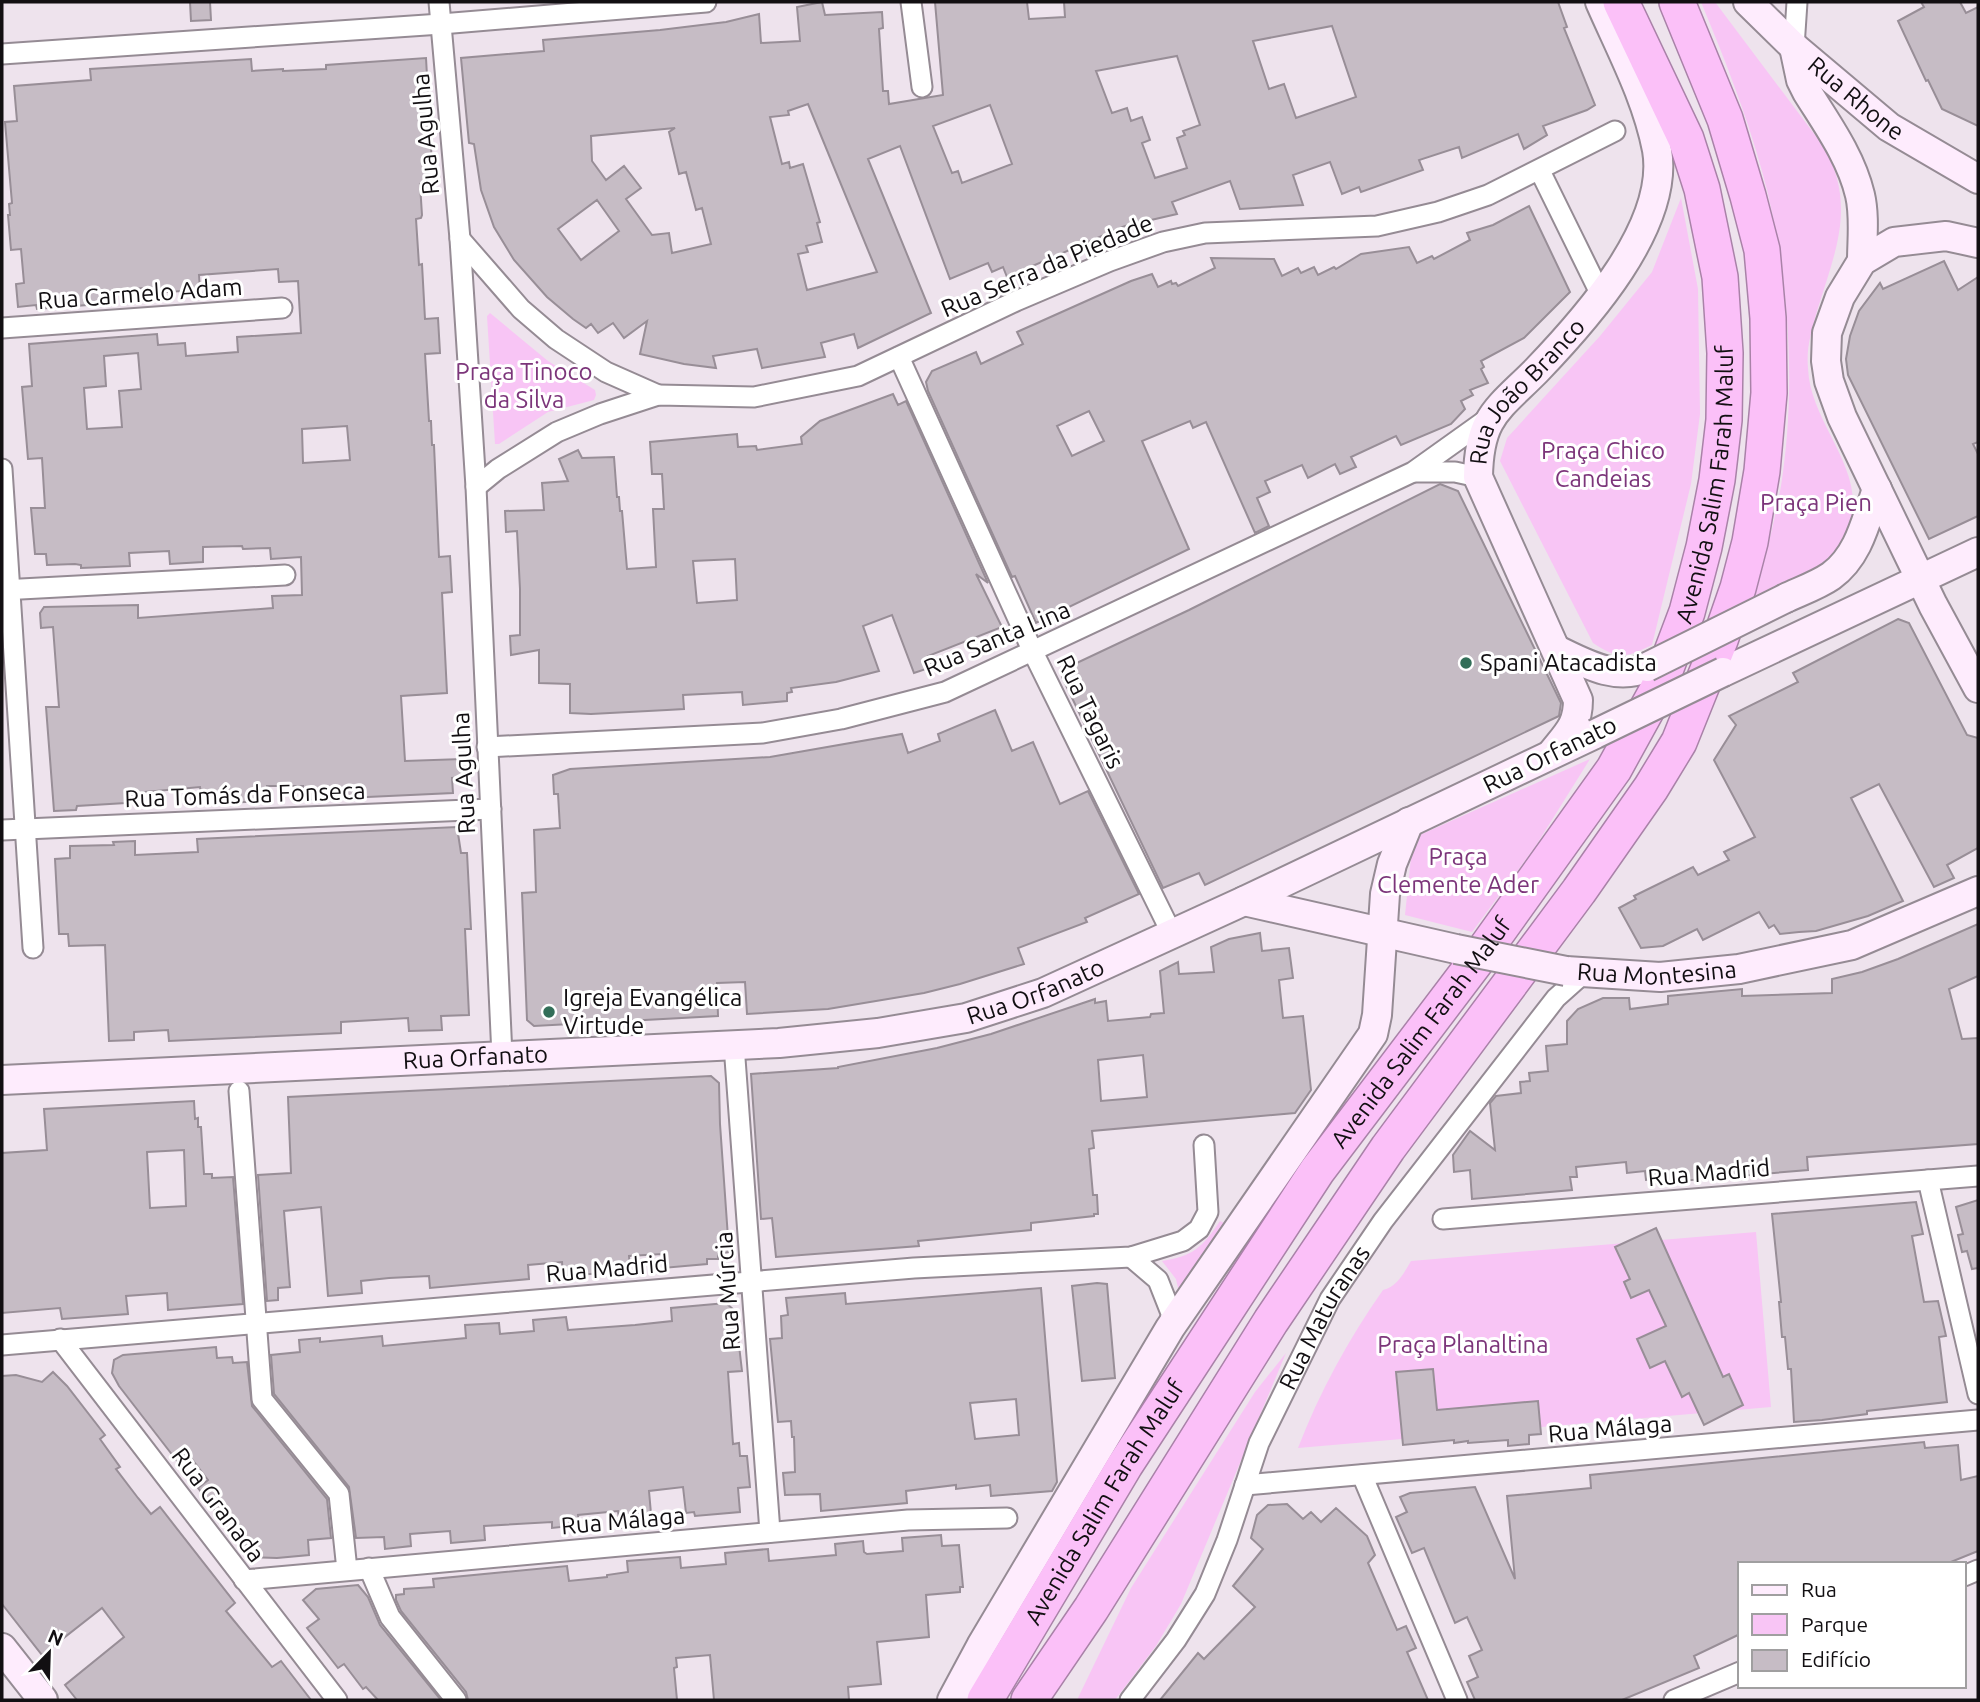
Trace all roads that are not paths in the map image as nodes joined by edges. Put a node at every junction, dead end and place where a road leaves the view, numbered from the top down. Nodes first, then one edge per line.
1 (439, 2) edge
2 (706, 2) edge
3 (911, 2) edge
4 (1600, 2) edge
5 (1621, 2) edge
6 (1677, 2) edge
7 (1748, 2) edge
8 (1797, 2) edge
9 (441, 24) junction
10 (1794, 47) junction
11 (2, 54) edge
12 (922, 87) dead end
13 (1615, 131) dead end
14 (1540, 171) junction
15 (1978, 179) edge
16 (460, 240) junction
17 (1978, 243) edge
18 (1862, 261) junction
19 (1601, 295) junction
20 (282, 308) dead end
21 (2, 328) edge
22 (899, 357) junction
23 (657, 395) junction
24 (1490, 417) junction
25 (2, 469) edge
26 (1413, 472) junction
27 (1478, 477) junction
28 (476, 487) junction
29 (1877, 489) junction
30 (1978, 552) edge
31 (285, 575) dead end
32 (1921, 579) junction
33 (6, 590) edge
34 (1557, 650) junction
35 (1033, 652) junction
36 (1978, 688) edge
37 (487, 747) junction
38 (1549, 755) junction
39 (491, 809) junction
40 (1409, 822) junction
41 (25, 829) junction
42 (2, 830) edge
43 (1978, 891) edge
44 (1244, 901) junction
45 (1382, 933) junction
46 (1172, 934) junction
47 (33, 947) dead end
48 (1575, 972) junction
49 (734, 1045) junction
50 (502, 1056) junction
51 (2, 1080) edge
52 (239, 1091) dead end
53 (1204, 1145) dead end
54 (1978, 1176) edge
55 (1928, 1180) junction
56 (1443, 1219) dead end
57 (1132, 1258) junction
58 (752, 1282) junction
59 (257, 1322) junction
60 (1170, 1328) junction
61 (60, 1339) junction
62 (2, 1345) edge
63 (1978, 1394) edge
64 (1978, 1420) edge
65 (1362, 1475) junction
66 (1245, 1485) junction
67 (1007, 1518) dead end
68 (770, 1532) junction
69 (369, 1568) junction
70 (347, 1570) junction
71 (244, 1580) junction
72 (2, 1648) edge
73 (1062, 1652) junction
74 (1738, 1673) edge
75 (43, 1700) edge
76 (337, 1700) edge
77 (456, 1700) edge
78 (952, 1700) edge
79 (985, 1700) edge
80 (1030, 1700) edge
81 (1051, 1700) edge
82 (1130, 1700) edge
83 (1457, 1700) edge
84 (1674, 1700) edge

1 - 9 street, Rua Agulha
2 - 9 street
3 - 12 street
4 - 19 main road, Rua João Branco
5 - 79 highway, Avenida Salim Farah Maluf
6 - 73 highway, Avenida Salim Farah Maluf
7 - 10 main road, Rua Rhone
8 - 10 street
9 - 11 street
9 - 16 street, Rua Agulha
10 - 15 main road, Rua Rhone
10 - 18 main road
13 - 14 street, Rua Serra da Piedade
14 - 19 street
14 - 22 street, Rua Serra da Piedade
16 - 23 street
16 - 28 street
17 - 18 main road
18 - 29 main road
19 - 24 main road, Rua João Branco
20 - 21 street, Rua Carmelo Adam
22 - 23 street, Rua Serra da Piedade
22 - 35 street, Rua Tagaris
23 - 28 street
24 - 26 street, Rua Santa Lina
24 - 27 main road, Rua João Branco
25 - 33 street
26 - 27 street, Rua Santa Lina
26 - 35 street, Rua Santa Lina
27 - 34 main road, Rua João Branco
28 - 37 street, Rua Agulha
29 - 32 main road
29 - 34 main road, bridge
30 - 32 main road, Rua Orfanato
31 - 33 street
32 - 36 main road
32 - 38 main road, Rua Orfanato, bridge
33 - 41 street
34 - 38 main road, Rua João Branco
35 - 37 street, Rua Santa Lina
35 - 46 street, Rua Tagaris
37 - 39 street, Rua Agulha
38 - 40 main road, Rua Orfanato
39 - 41 street, Rua Tomás da Fonseca
39 - 50 street, Rua Agulha
40 - 44 main road, Rua Orfanato
40 - 45 main road
41 - 42 street, Rua Tomás da Fonseca
41 - 47 street
43 - 48 main road, Rua Montesina
44 - 45 main road, Rua Montesina
44 - 46 main road, Rua Orfanato
45 - 48 main road, Rua Montesina, bridge
45 - 60 main road
46 - 49 main road, Rua Orfanato
48 - 66 street, Rua Maturanas
49 - 50 main road, Rua Orfanato
49 - 58 street, Rua Múrcia
50 - 51 main road, Rua Orfanato
52 - 59 street
53 - 57 street
54 - 55 street, Rua Madrid
55 - 56 street, Rua Madrid
55 - 63 street
57 - 58 street, Rua Madrid
57 - 60 street
58 - 59 street, Rua Madrid
58 - 68 street, Rua Múrcia
59 - 61 street, Rua Madrid
59 - 70 street
60 - 78 main road, Avenida Salim Farah Maluf
61 - 62 street, Rua Madrid
61 - 71 street, Rua Granada
64 - 65 street, Rua Málaga
65 - 66 street, Rua Málaga
65 - 83 street
66 - 82 street, Rua Maturanas
67 - 68 street, Rua Málaga
68 - 69 street, Rua Málaga
69 - 70 street, Rua Málaga
69 - 77 street
70 - 71 street, Rua Málaga
71 - 76 street, Rua Granada
72 - 75 main road
73 - 80 highway, Avenida Salim Farah Maluf
73 - 81 highway
74 - 84 street

